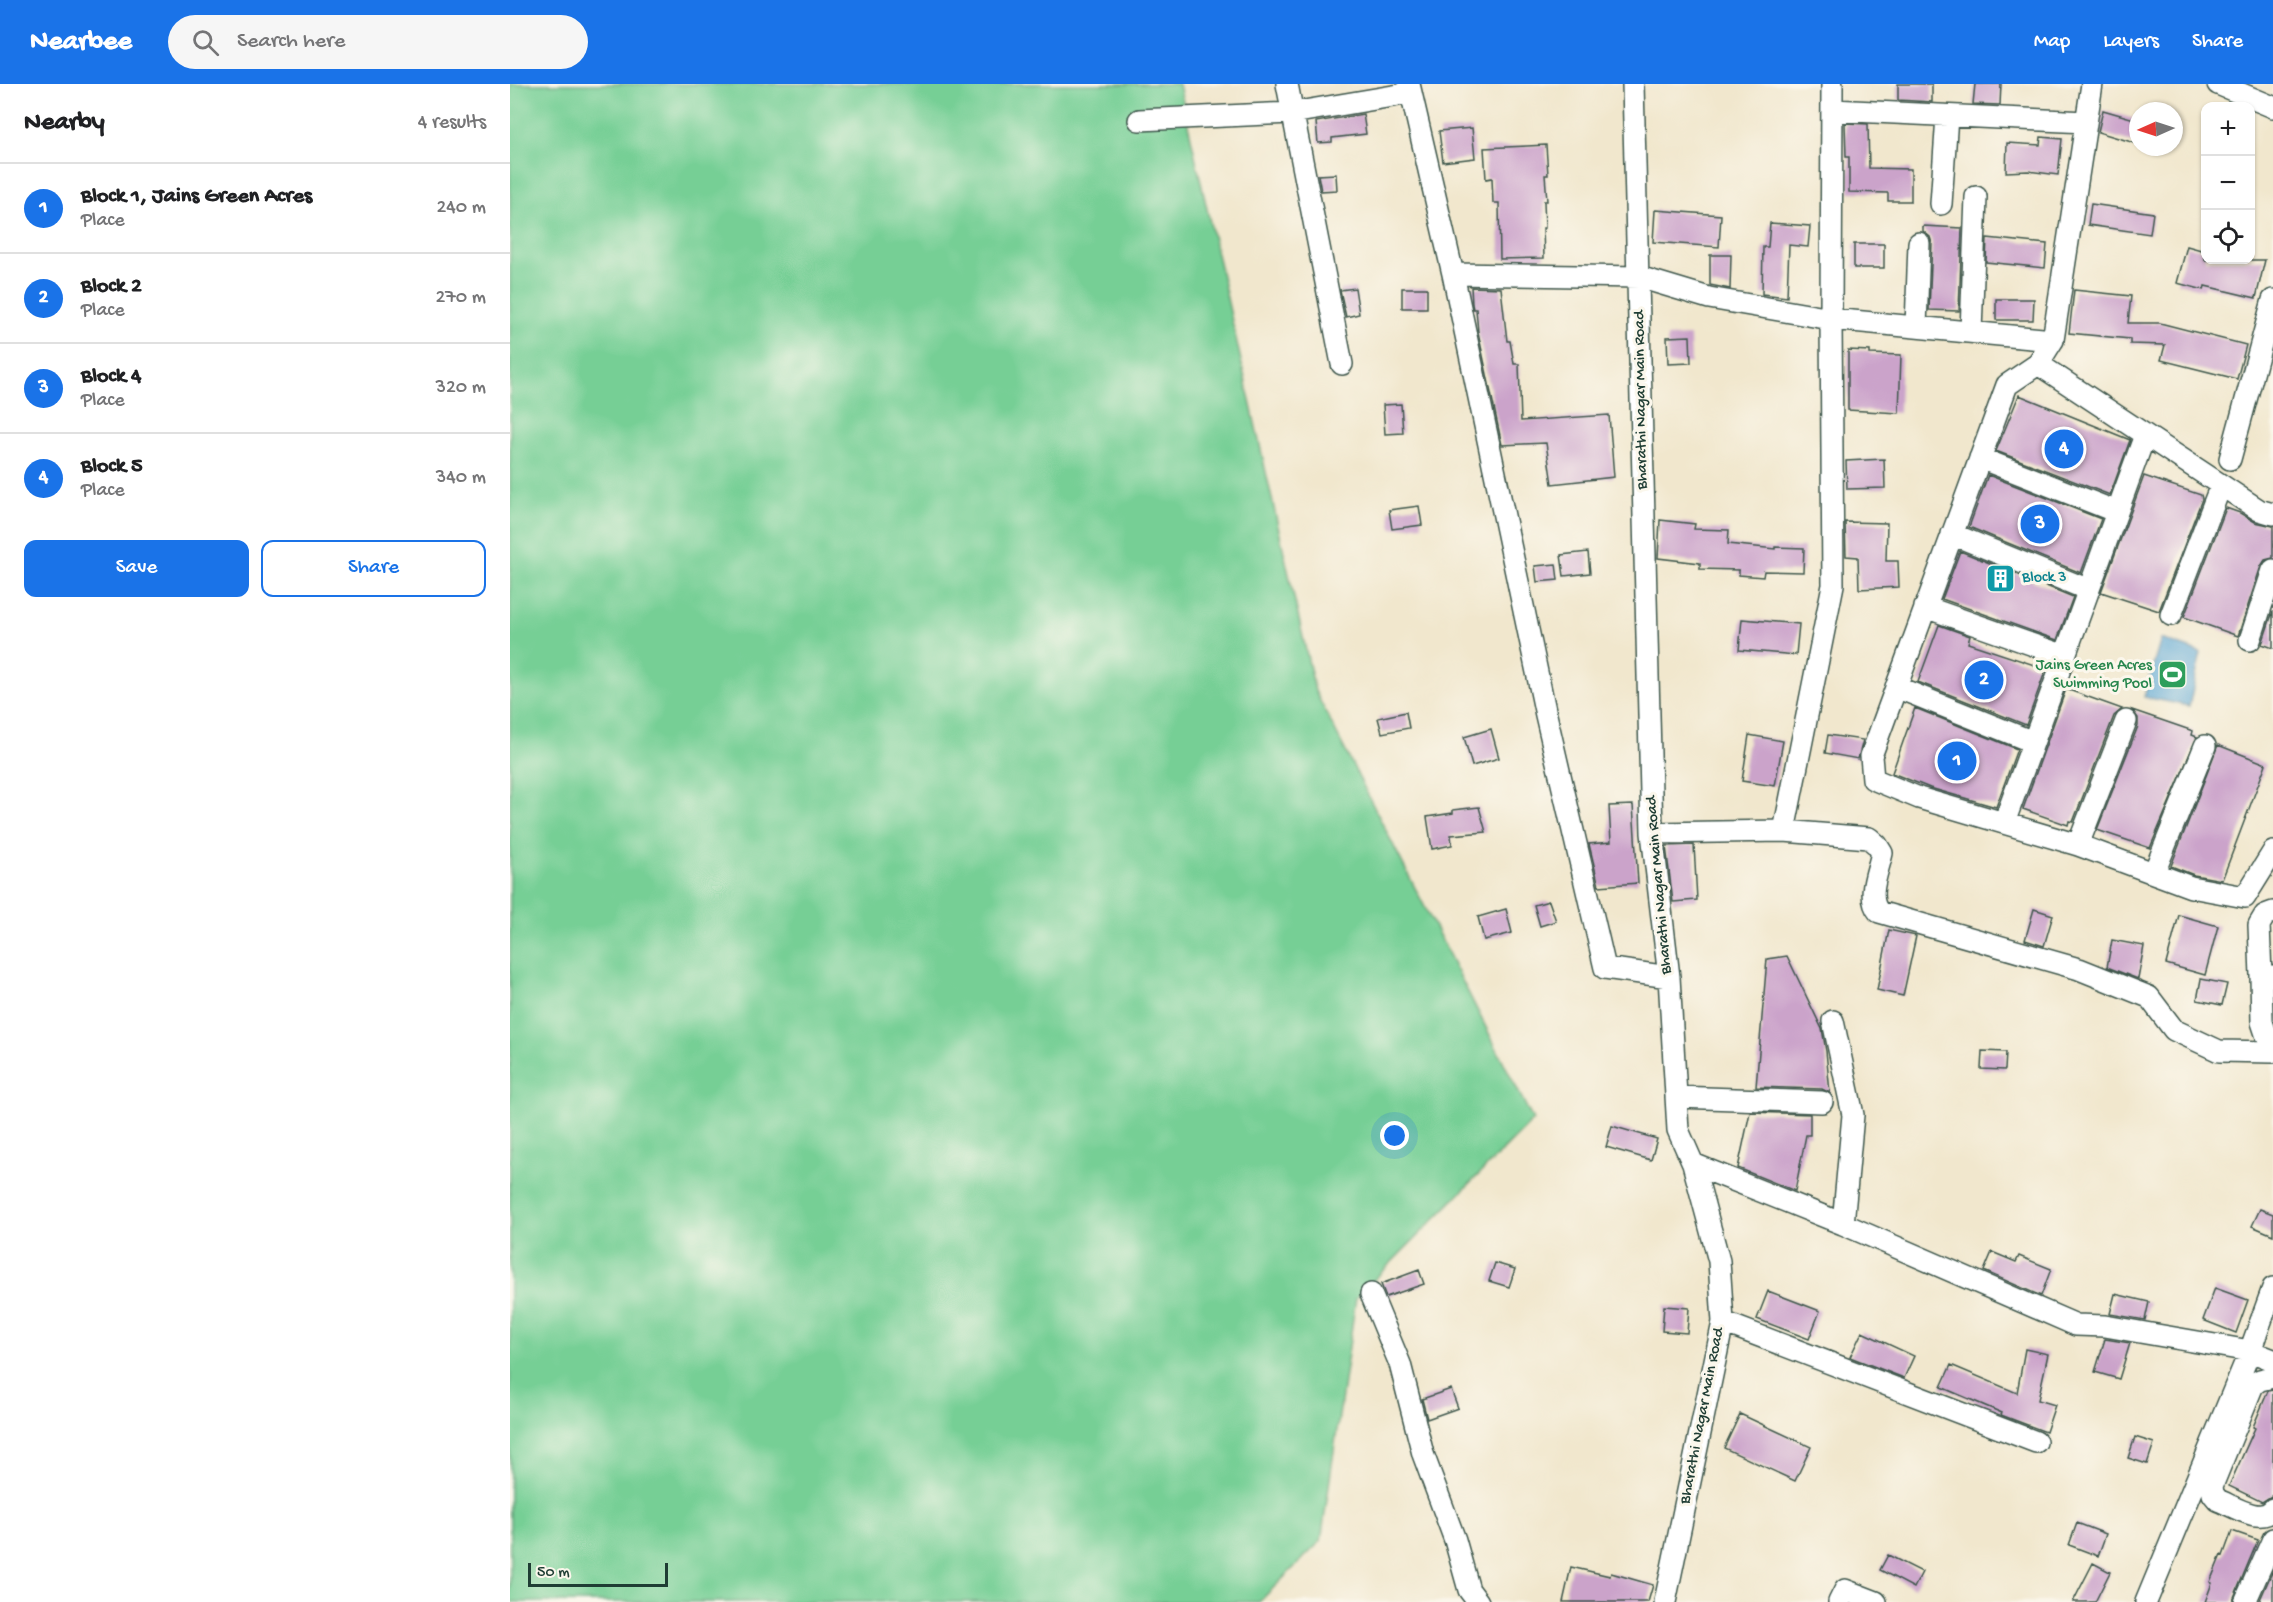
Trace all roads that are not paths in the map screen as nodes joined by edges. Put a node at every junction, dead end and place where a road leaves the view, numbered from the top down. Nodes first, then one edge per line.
1 (1287, 84) edge
2 (1633, 84) edge
3 (1832, 84) edge
4 (2091, 84) edge
5 (2218, 84) edge
6 (1410, 89) edge
7 (2273, 107) edge
8 (1832, 110) junction
9 (1292, 113) junction
10 (1947, 116) junction
11 (1139, 120) dead end
12 (2086, 122) junction
13 (1976, 197) dead end
14 (1941, 204) dead end
15 (1919, 243) dead end
16 (1454, 274) junction
17 (1639, 277) junction
18 (2273, 300) edge
19 (1830, 319) junction
20 (1916, 327) junction
21 (1971, 332) junction
22 (2053, 339) junction
23 (1342, 364) dead end
24 (2038, 364) junction
25 (2145, 435) junction
26 (1980, 458) junction
27 (2230, 459) dead end
28 (2221, 485) junction
29 (2117, 512) junction
30 (2273, 514) edge
31 (1952, 534) junction
32 (2273, 570) edge
33 (2089, 590) junction
34 (1925, 607) junction
35 (2171, 615) dead end
36 (2250, 640) dead end
37 (2065, 656) junction
38 (1896, 687) junction
39 (2126, 721) dead end
40 (2033, 742) junction
41 (2205, 746) dead end
42 (2004, 823) junction
43 (1784, 831) junction
44 (1652, 833) junction
45 (2078, 845) junction
46 (2273, 852) edge
47 (2154, 873) junction
48 (2273, 912) edge
49 (2267, 976) edge
50 (1668, 977) junction
51 (1833, 1021) dead end
52 (2273, 1037) edge
53 (2273, 1052) edge
54 (1676, 1097) junction
55 (1822, 1102) dead end
56 (1693, 1164) junction
57 (1843, 1224) junction
58 (2273, 1288) edge
59 (1371, 1293) dead end
60 (1723, 1322) junction
61 (2250, 1351) junction
62 (2273, 1360) edge
63 (2273, 1377) edge
64 (2036, 1442) dead end
65 (2273, 1509) edge
66 (2273, 1539) edge
67 (1478, 1602) edge
68 (1665, 1602) edge
69 (1839, 1602) edge
70 (1876, 1602) edge
71 (2146, 1602) edge
72 (2246, 1602) edge

1 - 9 street
2 - 17 street, Bharathi Nagar Main Road
3 - 8 street
4 - 12 street
5 - 7 street
6 - 9 street
6 - 16 street
8 - 10 street
8 - 19 street
9 - 11 street
9 - 23 street
10 - 12 street
10 - 14 street
12 - 22 street
13 - 21 street
15 - 20 street
16 - 17 street
16 - 50 street
17 - 19 street
17 - 44 street, Bharathi Nagar Main Road
18 - 27 street
19 - 20 street
19 - 43 street
20 - 21 street
21 - 22 street
22 - 24 street
24 - 25 street
24 - 26 street
25 - 28 street
25 - 29 street
26 - 29 street
26 - 31 street
28 - 30 street
28 - 35 street
29 - 33 street
31 - 33 street
31 - 34 street
32 - 36 street
33 - 37 street
34 - 37 street
34 - 38 street
37 - 40 street
38 - 40 street
38 - 42 street
39 - 45 street
40 - 42 street
41 - 47 street
42 - 45 street
43 - 44 street
43 - 53 street
44 - 50 street, Bharathi Nagar Main Road
45 - 47 street
46 - 47 street
48 - 49 street
49 - 52 street
50 - 54 street, Bharathi Nagar Main Road
51 - 57 street
54 - 55 street
54 - 56 street, Bharathi Nagar Main Road
56 - 57 street
56 - 60 street, Bharathi Nagar Main Road
57 - 61 street
58 - 61 street
59 - 67 street
60 - 64 street
60 - 68 street, Bharathi Nagar Main Road
61 - 62 street
61 - 71 street
63 - 65 street
66 - 72 street
69 - 70 street

